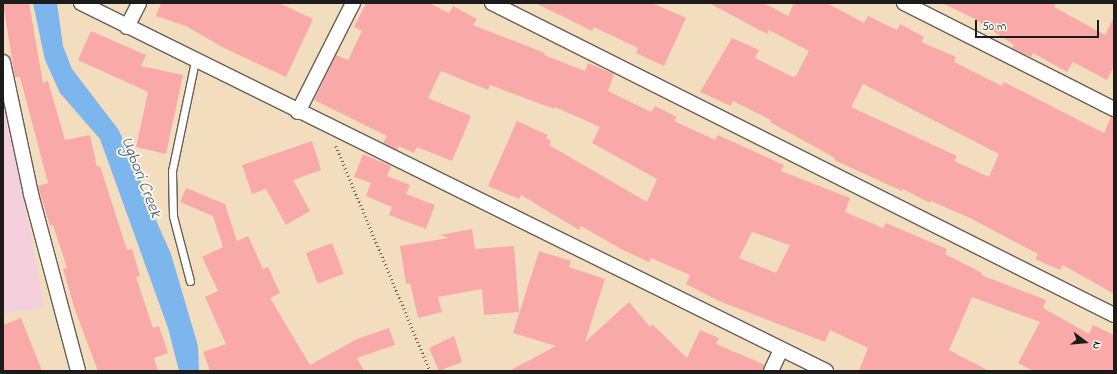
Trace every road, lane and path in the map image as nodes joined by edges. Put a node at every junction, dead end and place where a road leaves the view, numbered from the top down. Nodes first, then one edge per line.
1 (81, 3) edge
2 (139, 3) edge
3 (353, 3) edge
4 (492, 3) edge
5 (904, 3) edge
6 (127, 27) junction
7 (196, 61) junction
8 (3, 62) edge
9 (1114, 109) edge
10 (298, 112) junction
11 (328, 127) junction
12 (190, 282) dead end
13 (1114, 315) edge
14 (781, 350) junction
15 (78, 371) edge
16 (430, 371) edge
17 (771, 371) edge
18 (826, 371) edge

1 - 6 street
2 - 6 street
3 - 10 street
4 - 13 street
5 - 9 street
6 - 7 street
7 - 10 street
7 - 12 lane
8 - 15 street
10 - 11 street
11 - 14 street
11 - 16 path
14 - 17 street
14 - 18 street

